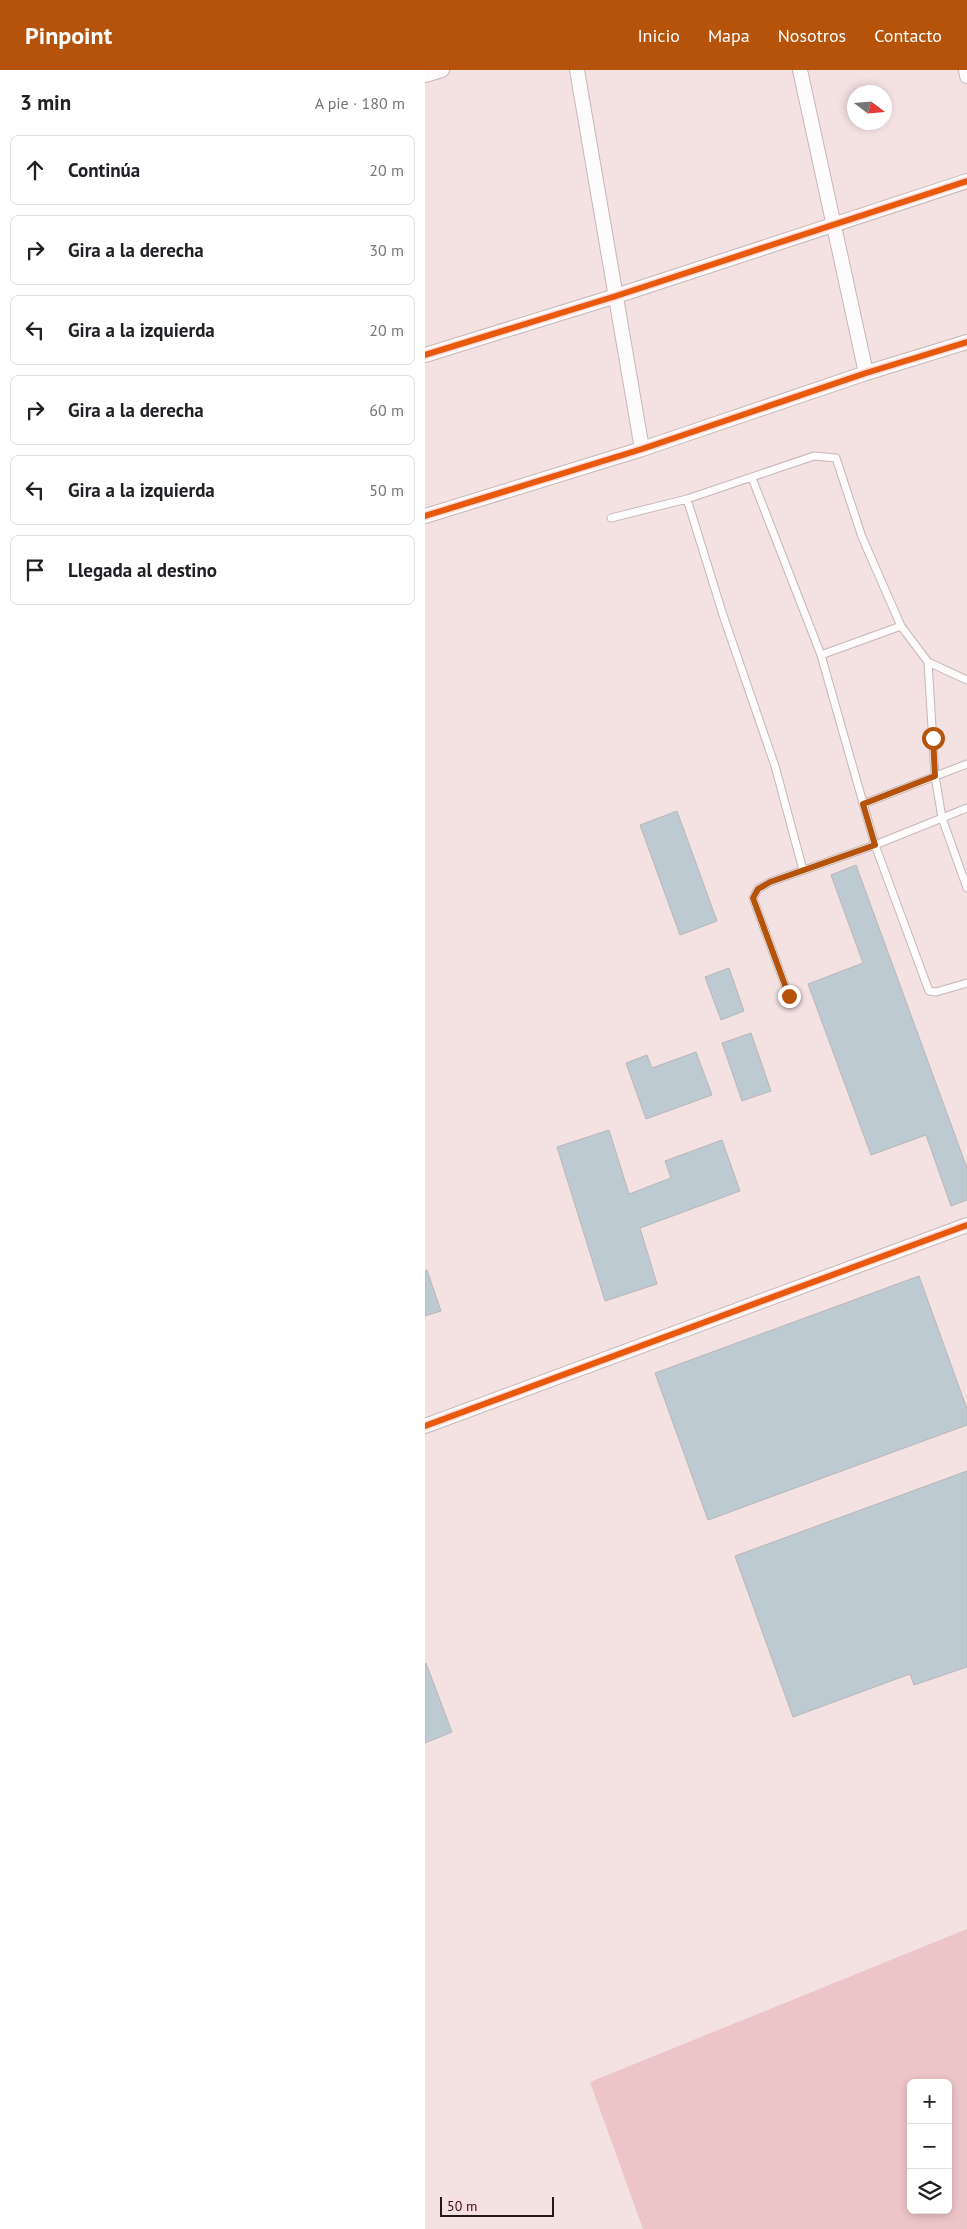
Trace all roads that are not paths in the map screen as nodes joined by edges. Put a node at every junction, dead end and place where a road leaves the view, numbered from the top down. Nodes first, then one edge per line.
1 (442, 70) edge
2 (577, 70) edge
3 (800, 70) edge
4 (966, 70) edge
5 (425, 76) edge
6 (967, 76) edge
7 (967, 181) edge
8 (834, 225) junction
9 (616, 296) junction
10 (967, 342) edge
11 (425, 355) edge
12 (866, 373) junction
13 (642, 448) junction
14 (751, 478) junction
15 (687, 499) junction
16 (425, 516) edge
17 (611, 518) dead end
18 (901, 626) junction
19 (821, 655) junction
20 (928, 662) junction
21 (967, 680) edge
22 (967, 764) edge
23 (935, 776) junction
24 (863, 804) junction
25 (967, 808) edge
26 (942, 818) junction
27 (875, 845) junction
28 (803, 870) junction
29 (967, 888) edge
30 (967, 982) edge
31 (789, 996) dead end
32 (967, 1225) edge
33 (425, 1426) edge

1 - 5 street
2 - 9 street
3 - 8 street
4 - 6 street
7 - 8 street
8 - 9 street
8 - 12 street
9 - 11 street
9 - 13 street
10 - 12 street
12 - 13 street
13 - 16 street
14 - 15 lane
14 - 18 lane
14 - 19 lane
15 - 17 lane
15 - 28 lane
18 - 19 lane
18 - 20 lane
19 - 24 lane
20 - 21 lane
20 - 23 lane
22 - 23 lane
23 - 24 lane
23 - 26 lane
24 - 27 lane
25 - 26 lane
26 - 27 lane
26 - 29 lane
27 - 28 lane
27 - 30 lane
28 - 31 lane
32 - 33 street

